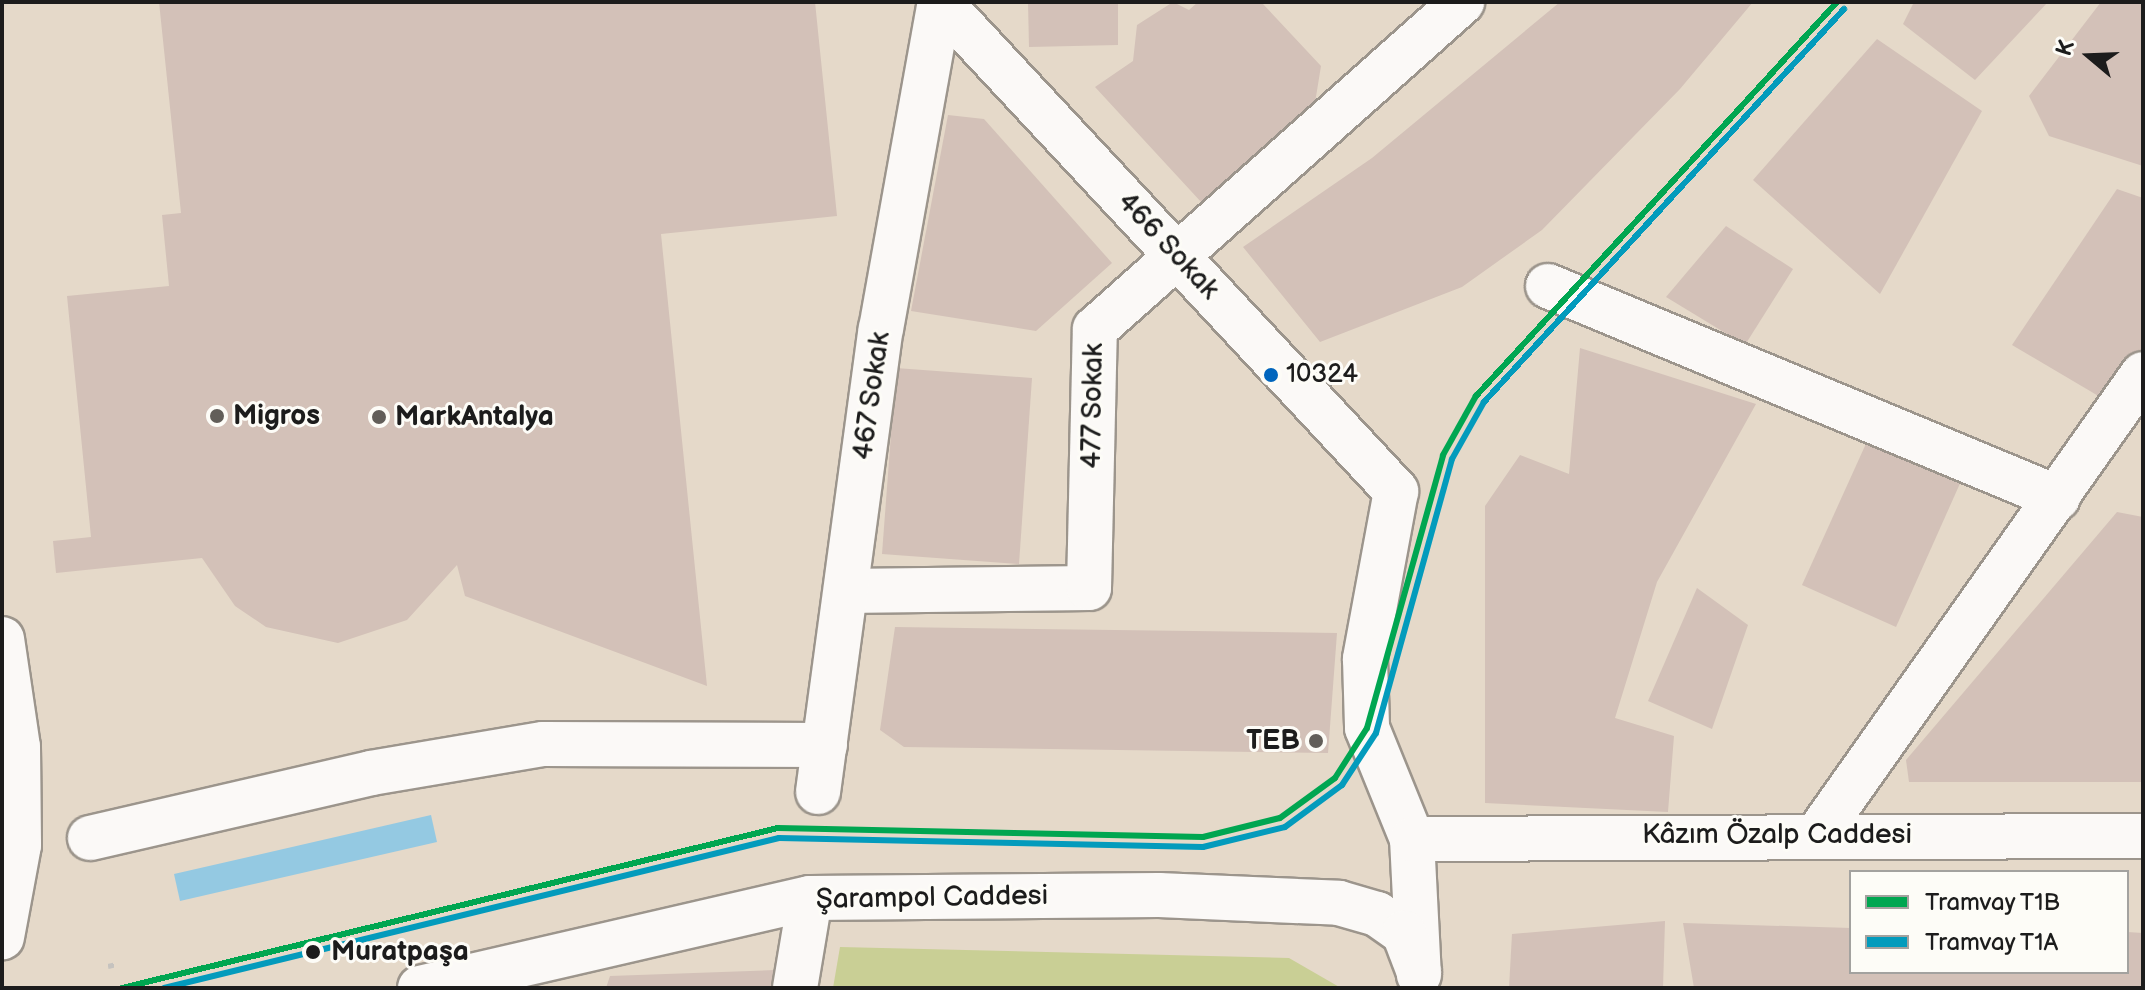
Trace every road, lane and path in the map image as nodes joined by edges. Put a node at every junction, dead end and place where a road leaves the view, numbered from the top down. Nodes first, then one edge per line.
1 (940, 2) edge
2 (1462, 2) edge
3 (1178, 257) junction
4 (1548, 286) dead end
5 (2143, 374) edge
6 (2058, 498) junction
7 (846, 591) junction
8 (2, 639) edge
9 (825, 745) junction
10 (818, 792) dead end
11 (1818, 834) junction
12 (2143, 836) edge
13 (90, 838) dead end
14 (1412, 839) junction
15 (11, 854) edge
16 (810, 898) junction
17 (2, 937) edge
18 (117, 964) dead end
19 (108, 966) dead end
20 (536, 973) edge
21 (1420, 980) edge
22 (420, 988) edge
23 (795, 988) edge

1 - 3 street, 466 Sokak
1 - 7 street, 467 Sokak
2 - 3 street, 477 Sokak
3 - 7 street, 477 Sokak
3 - 14 street, 466 Sokak
4 - 6 street
5 - 6 street
6 - 11 street
7 - 9 street, 467 Sokak
8 - 15 street
9 - 10 street, 467 Sokak
9 - 13 street
11 - 12 street, Kâzım Özalp Caddesi
11 - 14 street, Kâzım Özalp Caddesi
14 - 21 street
15 - 17 street
16 - 20 street, Şarampol Caddesi
16 - 21 street, Şarampol Caddesi
16 - 23 street
18 - 19 path
20 - 22 street, Şarampol Caddesi

